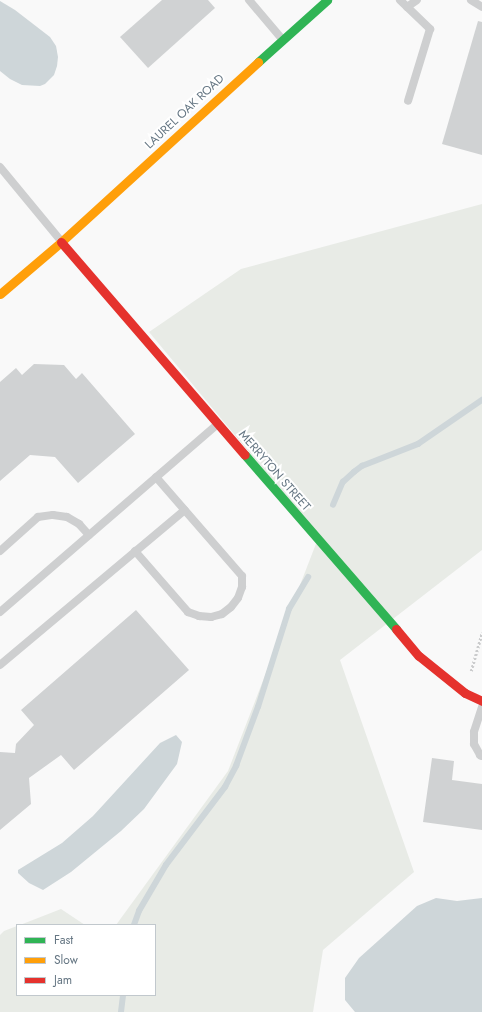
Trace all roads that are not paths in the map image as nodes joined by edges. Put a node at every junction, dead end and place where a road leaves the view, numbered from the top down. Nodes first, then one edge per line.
1 (250, 0) edge
2 (327, 0) edge
3 (400, 0) edge
4 (417, 0) edge
5 (471, 0) edge
6 (407, 7) junction
7 (482, 7) edge
8 (283, 40) junction
9 (408, 101) dead end
10 (0, 167) edge
11 (61, 242) junction
12 (0, 294) edge
13 (218, 424) junction
14 (156, 478) junction
15 (185, 510) junction
16 (89, 535) junction
17 (0, 551) edge
18 (135, 551) junction
19 (0, 612) edge
20 (0, 665) edge
21 (482, 700) edge
22 (482, 707) edge
23 (482, 756) edge

1 - 8 lane
2 - 8 street, LAUREL OAK ROAD
3 - 6 lane
4 - 6 lane
5 - 7 lane
6 - 9 lane
8 - 11 street, LAUREL OAK ROAD
10 - 11 lane
11 - 12 street, LAUREL OAK ROAD
11 - 13 street, MERRYTON STREET
13 - 14 lane
13 - 21 street, MERRYTON STREET
14 - 15 lane
14 - 16 lane
15 - 18 lane
15 - 18 lane
16 - 17 lane
16 - 19 lane
18 - 20 lane
22 - 23 lane

